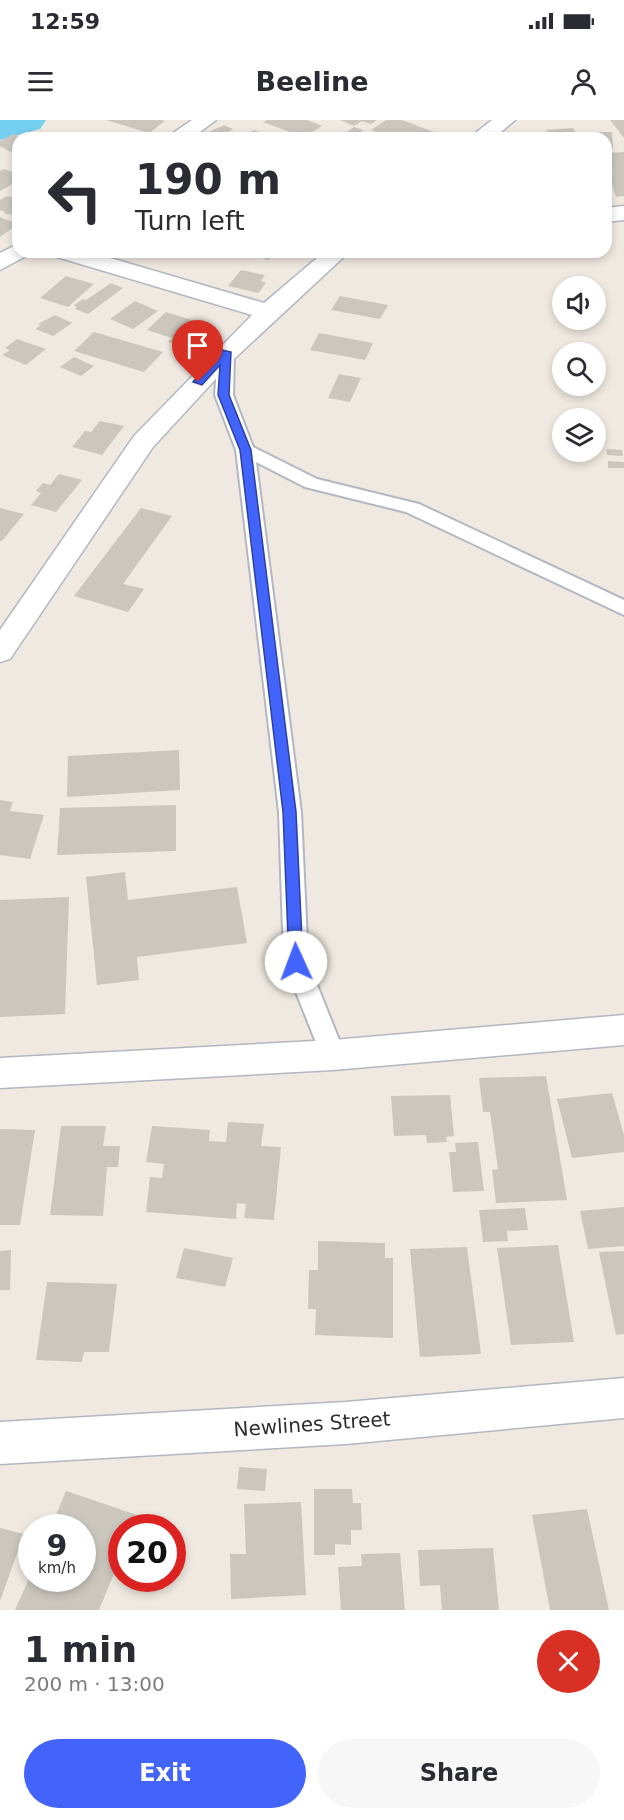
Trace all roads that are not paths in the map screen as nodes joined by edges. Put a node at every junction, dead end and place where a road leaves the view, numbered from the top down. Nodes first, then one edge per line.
1 (206, 120) edge
2 (505, 120) edge
3 (187, 132) edge
4 (488, 132) edge
5 (85, 258) edge
6 (331, 258) edge
7 (268, 312) junction
8 (226, 352) junction
9 (245, 450) junction
10 (624, 608) edge
11 (0, 652) edge
12 (624, 1030) edge
13 (333, 1055) junction
14 (0, 1073) edge
15 (624, 1398) edge
16 (0, 1443) edge

1 - 3 street
2 - 4 street
5 - 7 street
6 - 7 street
7 - 8 street
8 - 9 lane
8 - 11 street
9 - 10 lane
9 - 13 lane
12 - 13 street
13 - 14 street
15 - 16 street, Newlines Street

